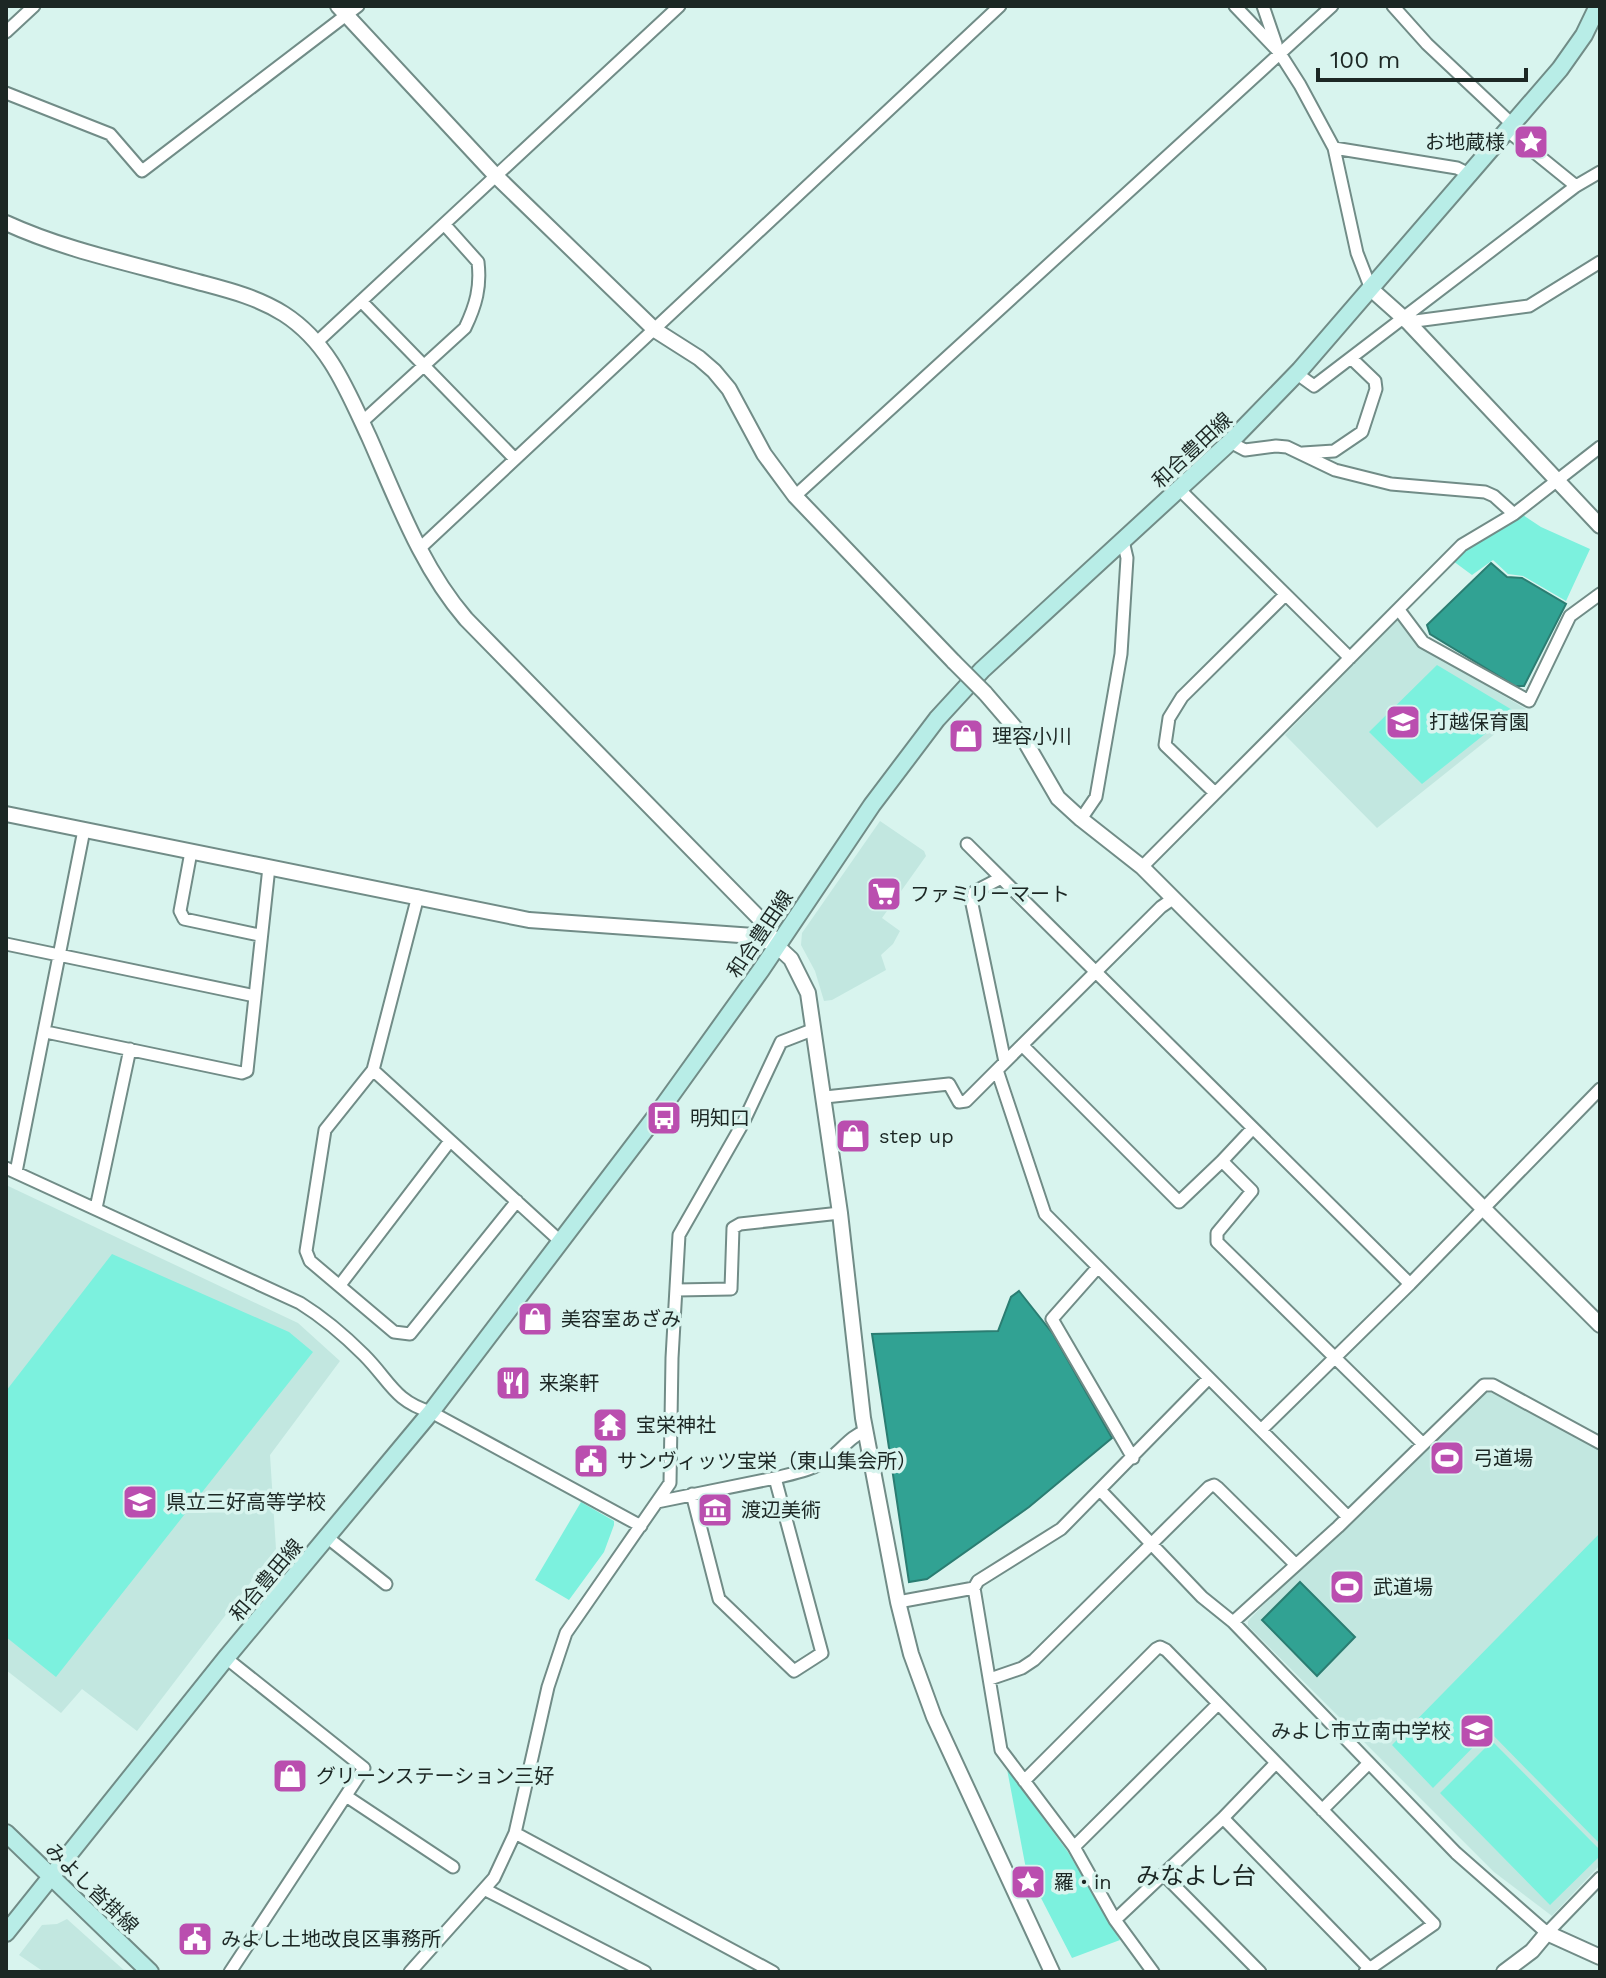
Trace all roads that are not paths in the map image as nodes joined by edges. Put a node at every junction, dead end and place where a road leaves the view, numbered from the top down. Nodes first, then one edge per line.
1 (34, 6) edge
2 (679, 6) edge
3 (1000, 6) edge
4 (1235, 6) edge
5 (1263, 6) edge
6 (1332, 6) edge
7 (1393, 6) edge
8 (1598, 6) edge
9 (348, 9) edge
10 (6, 32) edge
11 (1279, 52) junction
12 (6, 93) edge
13 (1511, 128) junction
14 (1334, 148) junction
15 (1471, 175) junction
16 (1598, 175) edge
17 (496, 176) junction
18 (1576, 186) junction
19 (6, 223) edge
20 (444, 224) junction
21 (1600, 262) edge
22 (1371, 289) junction
23 (361, 301) junction
24 (1406, 320) junction
25 (655, 330) junction
26 (317, 342) junction
27 (1351, 358) junction
28 (424, 365) junction
29 (1296, 373) junction
30 (362, 422) junction
31 (1230, 442) junction
32 (1600, 447) edge
33 (1303, 453) junction
34 (514, 458) junction
35 (1558, 480) junction
36 (1180, 490) junction
37 (795, 496) junction
38 (1514, 514) junction
39 (1600, 526) edge
40 (1123, 541) junction
41 (419, 549) junction
42 (1600, 594) edge
43 (1285, 595) junction
44 (1399, 610) junction
45 (1350, 658) junction
46 (1215, 793) junction
47 (6, 814) edge
48 (1081, 819) junction
49 (84, 830) junction
50 (967, 844) dead end
51 (191, 852) junction
52 (269, 867) junction
53 (1142, 867) junction
54 (1001, 878) junction
55 (418, 896) junction
56 (1174, 898) junction
57 (259, 935) junction
58 (6, 944) edge
59 (777, 946) junction
60 (61, 955) junction
61 (1095, 971) junction
62 (255, 996) junction
63 (812, 1030) junction
64 (46, 1032) junction
65 (1022, 1045) junction
66 (130, 1049) junction
67 (1001, 1066) junction
68 (373, 1070) junction
69 (1600, 1089) edge
70 (825, 1097) junction
71 (1253, 1128) junction
72 (450, 1141) junction
73 (1222, 1161) junction
74 (11, 1170) edge
75 (517, 1201) junction
76 (96, 1208) junction
77 (1482, 1208) junction
78 (840, 1213) junction
79 (560, 1241) junction
80 (1098, 1267) junction
81 (1410, 1284) junction
82 (340, 1285) junction
83 (677, 1290) junction
84 (1600, 1325) edge
85 (1335, 1359) junction
86 (1209, 1378) junction
87 (431, 1412) junction
88 (1261, 1430) junction
89 (866, 1431) junction
90 (1600, 1443) edge
91 (1423, 1444) junction
92 (1133, 1458) junction
93 (775, 1478) junction
94 (1101, 1491) junction
95 (692, 1494) junction
96 (657, 1502) junction
97 (1347, 1516) junction
98 (641, 1526) junction
99 (328, 1538) junction
100 (1152, 1544) junction
101 (1295, 1564) junction
102 (386, 1584) dead end
103 (974, 1588) junction
104 (898, 1602) junction
105 (1233, 1622) junction
106 (226, 1658) junction
107 (990, 1679) junction
108 (1218, 1704) junction
109 (1369, 1763) junction
110 (1275, 1764) junction
111 (1024, 1781) junction
112 (346, 1796) junction
113 (1322, 1810) junction
114 (1223, 1818) junction
115 (6, 1833) edge
116 (515, 1833) junction
117 (1074, 1847) junction
118 (453, 1867) dead end
119 (1164, 1875) junction
120 (51, 1877) junction
121 (1600, 1878) edge
122 (486, 1890) junction
123 (1115, 1920) junction
124 (6, 1933) edge
125 (1547, 1933) junction
126 (1600, 1957) edge
127 (1368, 1970) edge
128 (150, 1972) edge
129 (230, 1972) edge
130 (410, 1972) edge
131 (645, 1972) edge
132 (773, 1972) edge
133 (1052, 1972) edge
134 (1153, 1972) edge
135 (1260, 1972) edge
136 (1504, 1972) edge

1 - 10 street
2 - 17 street
3 - 25 street
4 - 11 street
5 - 11 street
6 - 11 street
7 - 13 street
8 - 13 main road, 和合豊田線
9 - 12 street
9 - 17 street
11 - 14 street
11 - 37 street
13 - 15 main road, 和合豊田線
13 - 18 street
14 - 15 street
14 - 22 street
15 - 22 main road, 和合豊田線
16 - 18 street
17 - 20 street
17 - 25 street
18 - 24 street
19 - 26 street
20 - 23 street
20 - 28 street
21 - 24 street
22 - 24 street
22 - 29 main road, 和合豊田線
23 - 26 street
23 - 28 street
24 - 27 street
24 - 35 street
25 - 34 street
25 - 37 street
26 - 30 street
27 - 29 street
27 - 33 street
28 - 30 street
28 - 34 street
29 - 31 main road, 和合豊田線
30 - 41 street
31 - 33 street
31 - 36 main road, 和合豊田線
32 - 35 street
33 - 38 street
34 - 41 street
35 - 38 street
35 - 39 street
36 - 40 main road, 和合豊田線
36 - 43 street
37 - 48 street, bridge
38 - 44 street
40 - 48 street
40 - 59 main road, 和合豊田線
41 - 59 street
42 - 44 street
43 - 45 street
43 - 46 street
44 - 45 street
45 - 46 street
46 - 53 street
47 - 49 street
48 - 53 street
49 - 51 street
49 - 60 street
50 - 54 street
51 - 52 street
51 - 57 street
52 - 55 street
52 - 57 street
53 - 56 street
54 - 61 street
54 - 67 street
55 - 59 street
55 - 68 street
56 - 61 street
56 - 77 street
57 - 62 street
58 - 60 street
59 - 63 street
59 - 79 main road, 和合豊田線
60 - 62 street
60 - 64 street
61 - 65 street
61 - 71 street
62 - 66 street
63 - 70 street
63 - 83 street
64 - 66 street
64 - 74 street
65 - 67 street
65 - 73 street
66 - 76 street
67 - 70 street
67 - 80 street
68 - 72 street
68 - 82 street
69 - 77 street
70 - 78 street
71 - 73 street
71 - 81 street
72 - 75 street
72 - 82 street
73 - 85 street
74 - 76 street
75 - 79 street
75 - 82 street
76 - 87 street
77 - 81 street
77 - 84 street
78 - 83 street
78 - 89 street
79 - 87 main road, 和合豊田線
80 - 86 street
80 - 92 street
81 - 85 street
83 - 96 street
85 - 88 street
85 - 91 street
86 - 88 street
86 - 92 street
87 - 98 street
87 - 99 main road, 和合豊田線
88 - 97 street
89 - 93 street
89 - 104 street
90 - 91 street
91 - 97 street
92 - 94 street
93 - 95 street
93 - 95 street
94 - 100 street
94 - 103 street
95 - 96 street
96 - 98 street
97 - 101 street
98 - 116 street
99 - 102 street
99 - 106 main road, 和合豊田線
100 - 101 street
100 - 105 street
100 - 107 street
101 - 105 street
103 - 104 street
103 - 107 street
104 - 133 street
105 - 109 street
106 - 112 street
106 - 120 main road, 和合豊田線
107 - 111 street
108 - 110 street
108 - 111 street
108 - 117 street
109 - 113 street
109 - 125 street
110 - 113 street
110 - 114 street
111 - 117 street
112 - 118 street
112 - 129 street
113 - 127 street
114 - 119 street
114 - 127 street
115 - 120 main road, みよし沓掛線
116 - 122 street
116 - 132 street
117 - 123 street
119 - 123 street
119 - 135 street
120 - 124 main road, 和合豊田線
120 - 128 main road, みよし沓掛線
121 - 125 street
122 - 130 street
122 - 131 street
123 - 134 street
125 - 126 street
125 - 136 street

